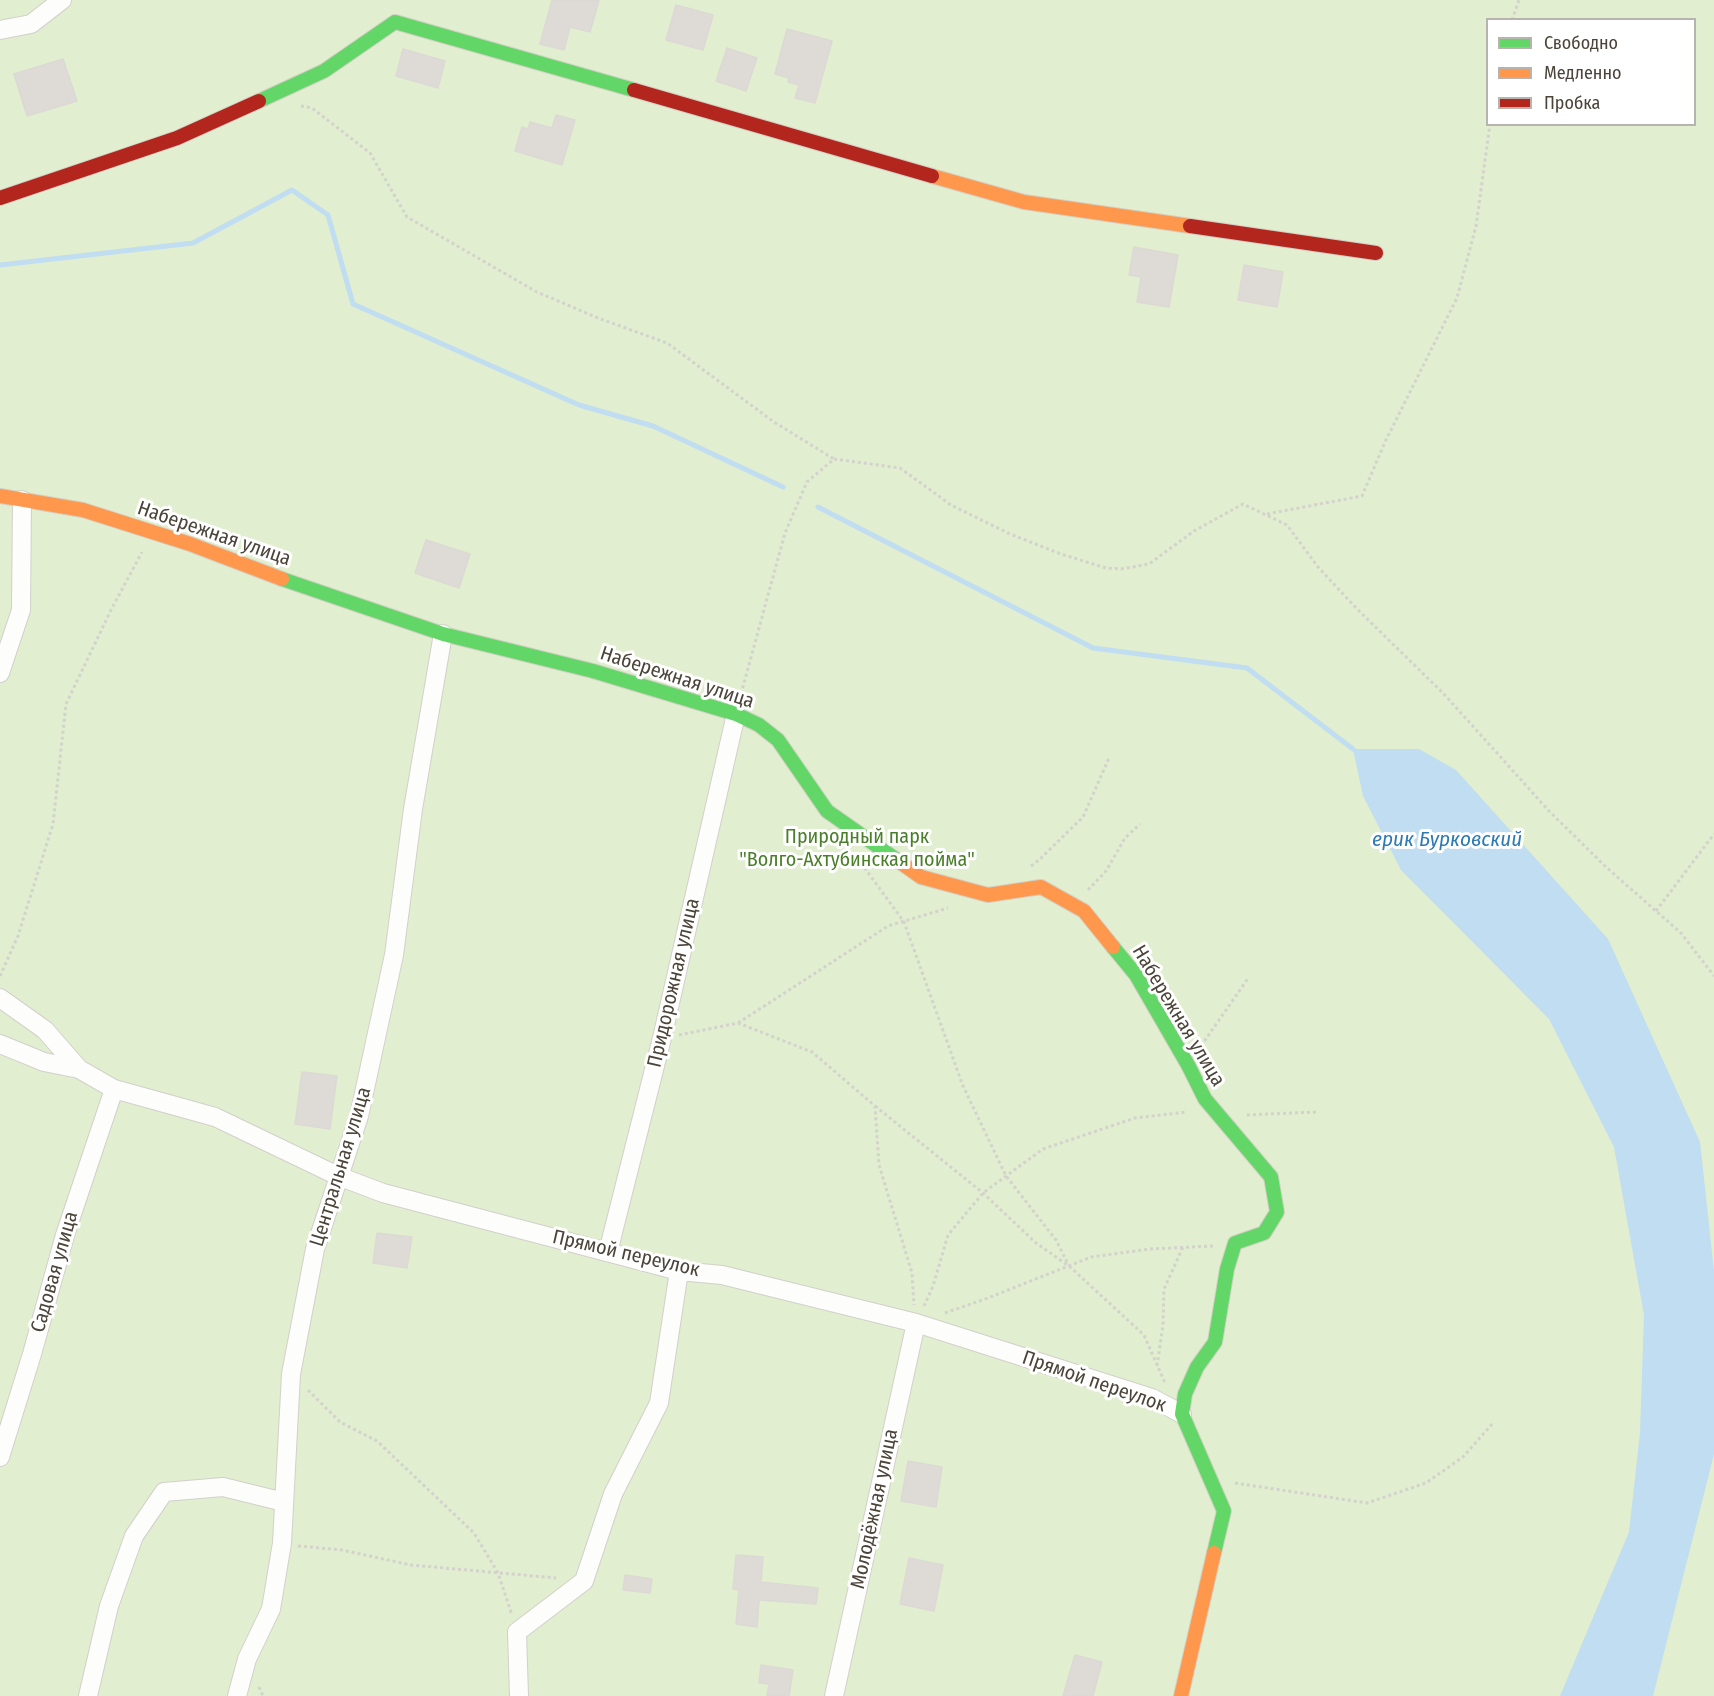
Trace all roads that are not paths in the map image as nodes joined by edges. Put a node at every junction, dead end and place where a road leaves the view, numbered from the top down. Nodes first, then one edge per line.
1 (62, 0) edge
2 (0, 30) edge
3 (0, 198) edge
4 (1376, 254) dead end
5 (0, 496) edge
6 (22, 500) junction
7 (443, 634) junction
8 (0, 673) edge
9 (736, 714) junction
10 (0, 998) edge
11 (0, 1044) edge
12 (79, 1069) junction
13 (114, 1089) junction
14 (338, 1176) junction
15 (608, 1251) junction
16 (679, 1271) junction
17 (916, 1323) junction
18 (1182, 1414) junction
19 (0, 1457) edge
20 (284, 1502) junction
21 (88, 1696) edge
22 (237, 1696) edge
23 (519, 1696) edge
24 (834, 1696) edge
25 (1181, 1696) edge

1 - 2 street
3 - 4 street
5 - 6 street, Набережная улица
6 - 7 street, Набережная улица
6 - 8 street
7 - 9 street, Набережная улица
7 - 14 street, Центральная улица
9 - 15 street, Придорожная улица
9 - 18 street, Набережная улица
10 - 12 street, Прямой переулок
11 - 12 street, Прямой переулок
12 - 13 street, Прямой переулок
13 - 14 street, Прямой переулок
13 - 19 street, Садовая улица
14 - 15 street, Прямой переулок
14 - 20 street, Центральная улица
15 - 16 street, Прямой переулок
16 - 17 street, Прямой переулок
16 - 23 street
17 - 18 street, Прямой переулок
17 - 24 street, Молодёжная улица
18 - 25 street
20 - 21 street
20 - 22 street, Центральная улица

